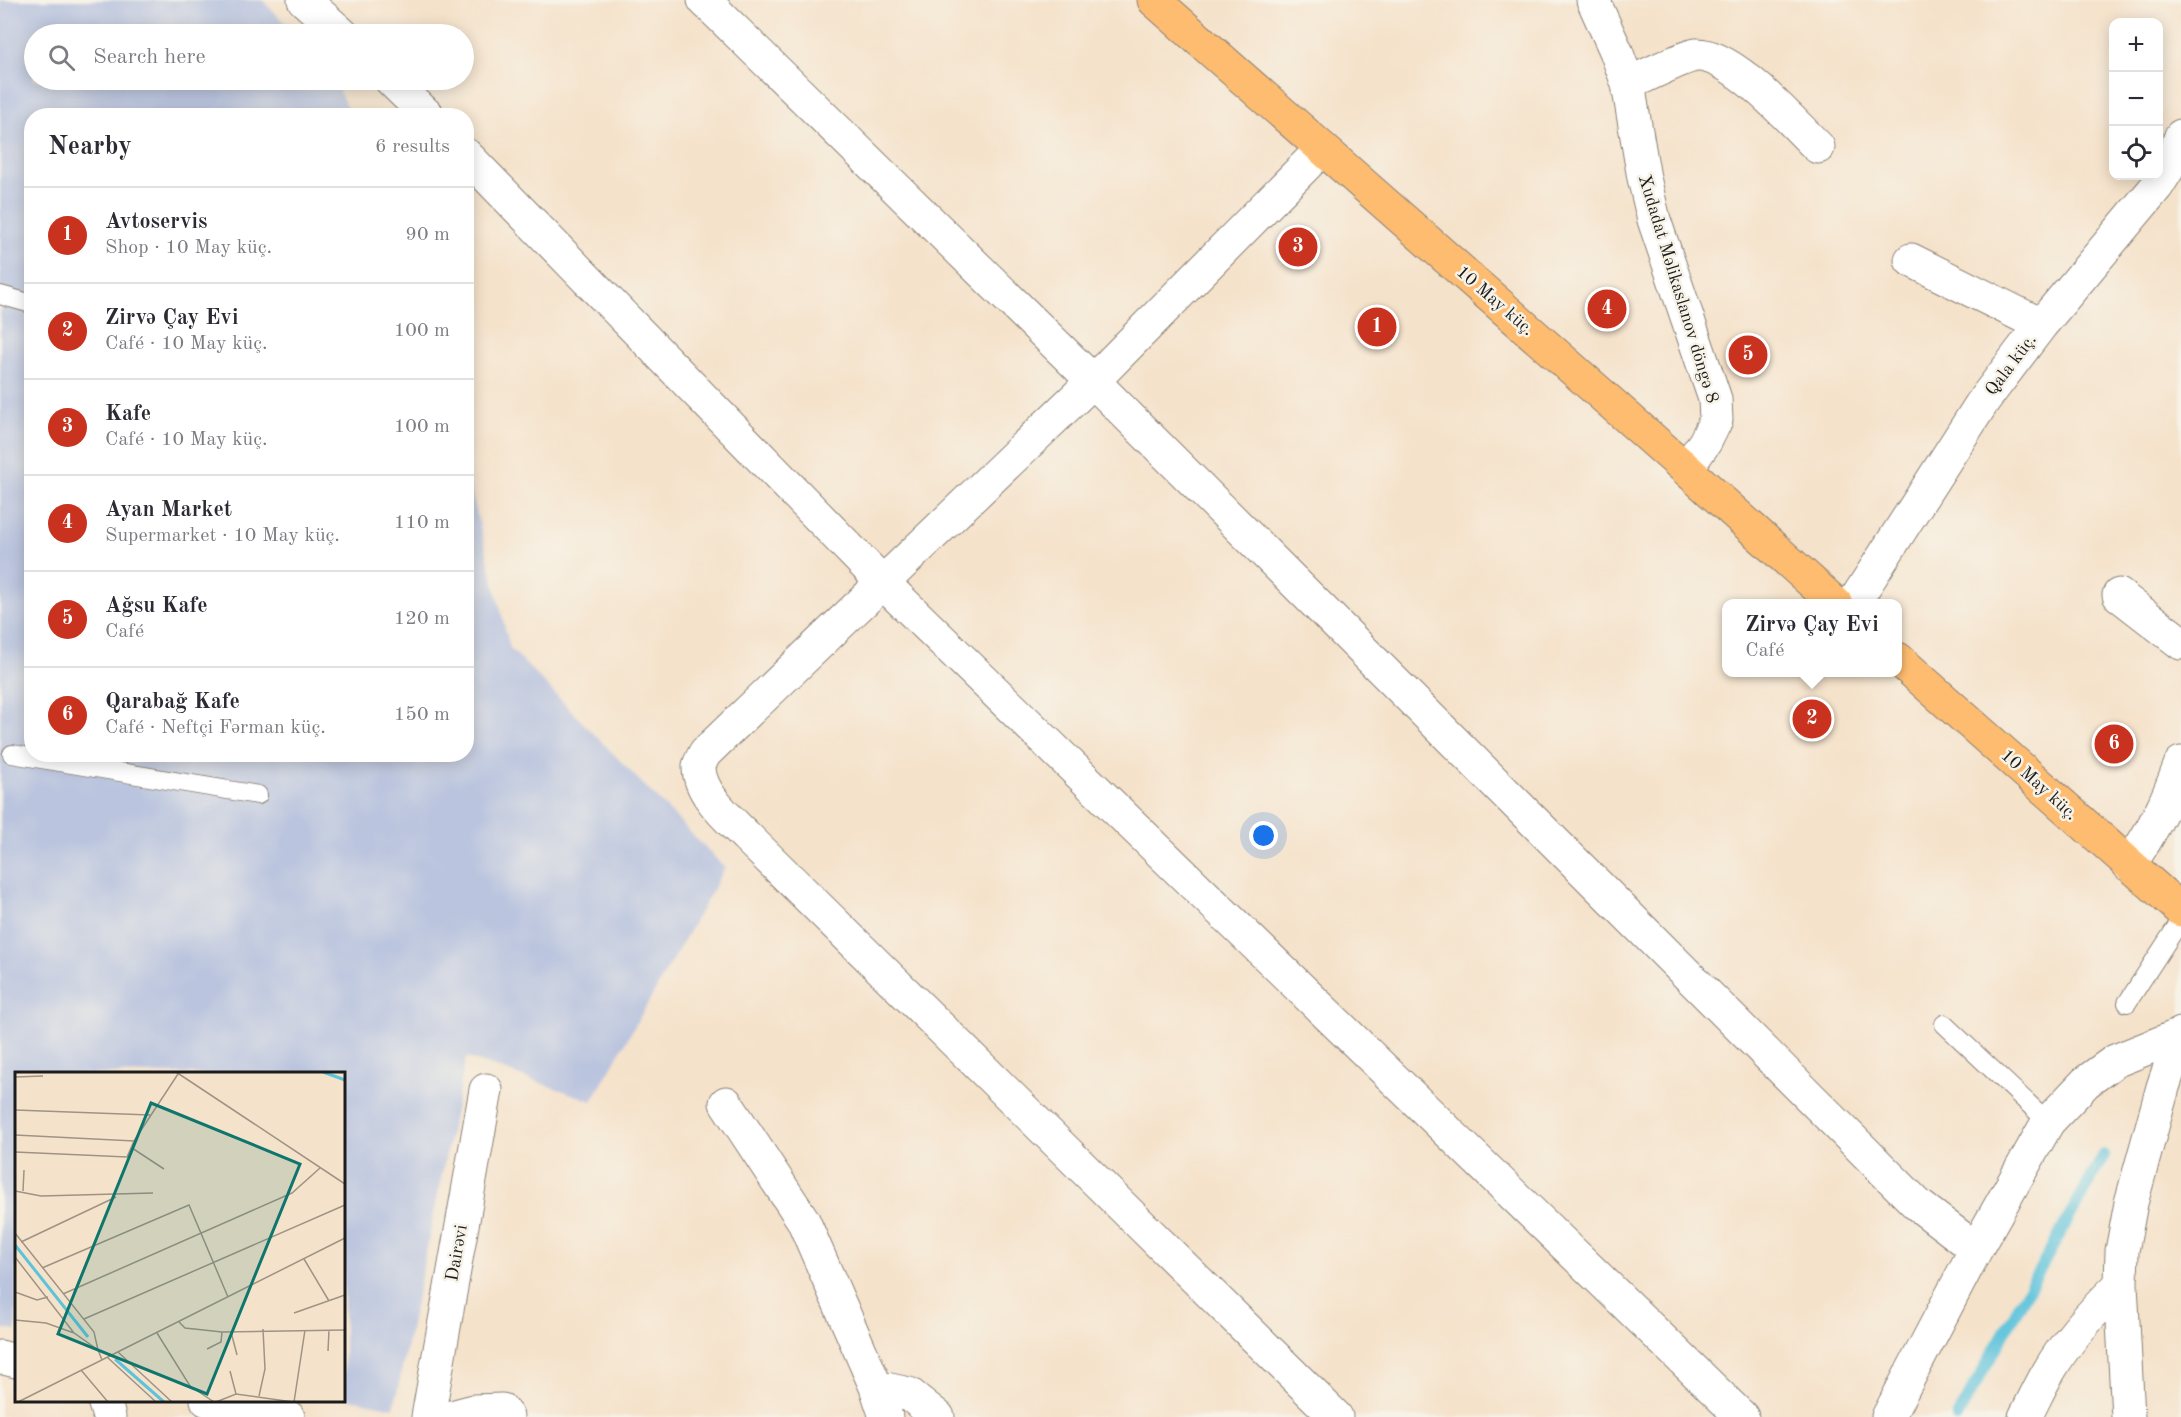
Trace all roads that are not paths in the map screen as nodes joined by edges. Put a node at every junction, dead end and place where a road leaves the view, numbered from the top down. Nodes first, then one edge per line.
1 (304, 0) edge
2 (705, 0) edge
3 (1154, 0) edge
4 (1598, 2) edge
5 (331, 24) edge
6 (1628, 84) junction
7 (401, 90) edge
8 (420, 108) edge
9 (2181, 136) edge
10 (1818, 147) dead end
11 (1322, 150) junction
12 (474, 163) edge
13 (1911, 260) dead end
14 (0, 295) edge
15 (24, 302) edge
16 (2041, 325) junction
17 (1093, 381) junction
18 (1686, 469) junction
19 (882, 582) junction
20 (2119, 595) dead end
21 (1832, 599) edge
22 (1856, 599) edge
23 (2181, 643) edge
24 (1902, 663) edge
25 (12, 754) dead end
26 (24, 755) edge
27 (115, 762) edge
28 (2181, 763) edge
29 (258, 795) dead end
30 (2129, 865) junction
31 (2181, 910) edge
32 (2181, 920) edge
33 (2127, 1003) dead end
34 (1944, 1024) dead end
35 (2180, 1035) edge
36 (486, 1089) dead end
37 (726, 1103) dead end
38 (2049, 1122) junction
39 (1976, 1249) junction
40 (2121, 1284) junction
41 (0, 1357) edge
42 (15, 1361) edge
43 (104, 1402) edge
44 (212, 1402) edge
45 (881, 1402) edge
46 (109, 1417) edge
47 (288, 1417) edge
48 (428, 1417) edge
49 (452, 1417) edge
50 (507, 1417) edge
51 (938, 1417) edge
52 (1336, 1417) edge
53 (1742, 1417) edge
54 (1888, 1417) edge
55 (2025, 1417) edge
56 (2128, 1417) edge

1 - 5 street
2 - 17 street
3 - 11 main road, 10 May küç.
4 - 6 street, Xudadat Məlikaslanov döngə 8
6 - 10 street
6 - 18 street, Xudadat Məlikaslanov döngə 8
7 - 8 street
9 - 16 street, Qala küç.
11 - 17 street
11 - 18 main road, 10 May küç.
12 - 19 street
13 - 16 street
14 - 15 lane
16 - 22 street, Qala küç.
17 - 19 street
17 - 39 street
18 - 21 main road, 10 May küç.
19 - 52 street
19 - 53 street
20 - 23 street
24 - 30 main road, 10 May küç.
25 - 26 lane
27 - 29 lane
28 - 30 street
30 - 31 main road, 10 May küç.
32 - 33 lane
34 - 38 lane
35 - 38 street
35 - 40 street
36 - 48 street, Dairəvi
37 - 45 street
38 - 39 street
39 - 54 street
40 - 55 street
40 - 56 street
41 - 42 street
43 - 46 street
44 - 47 street
45 - 51 street
49 - 50 street

